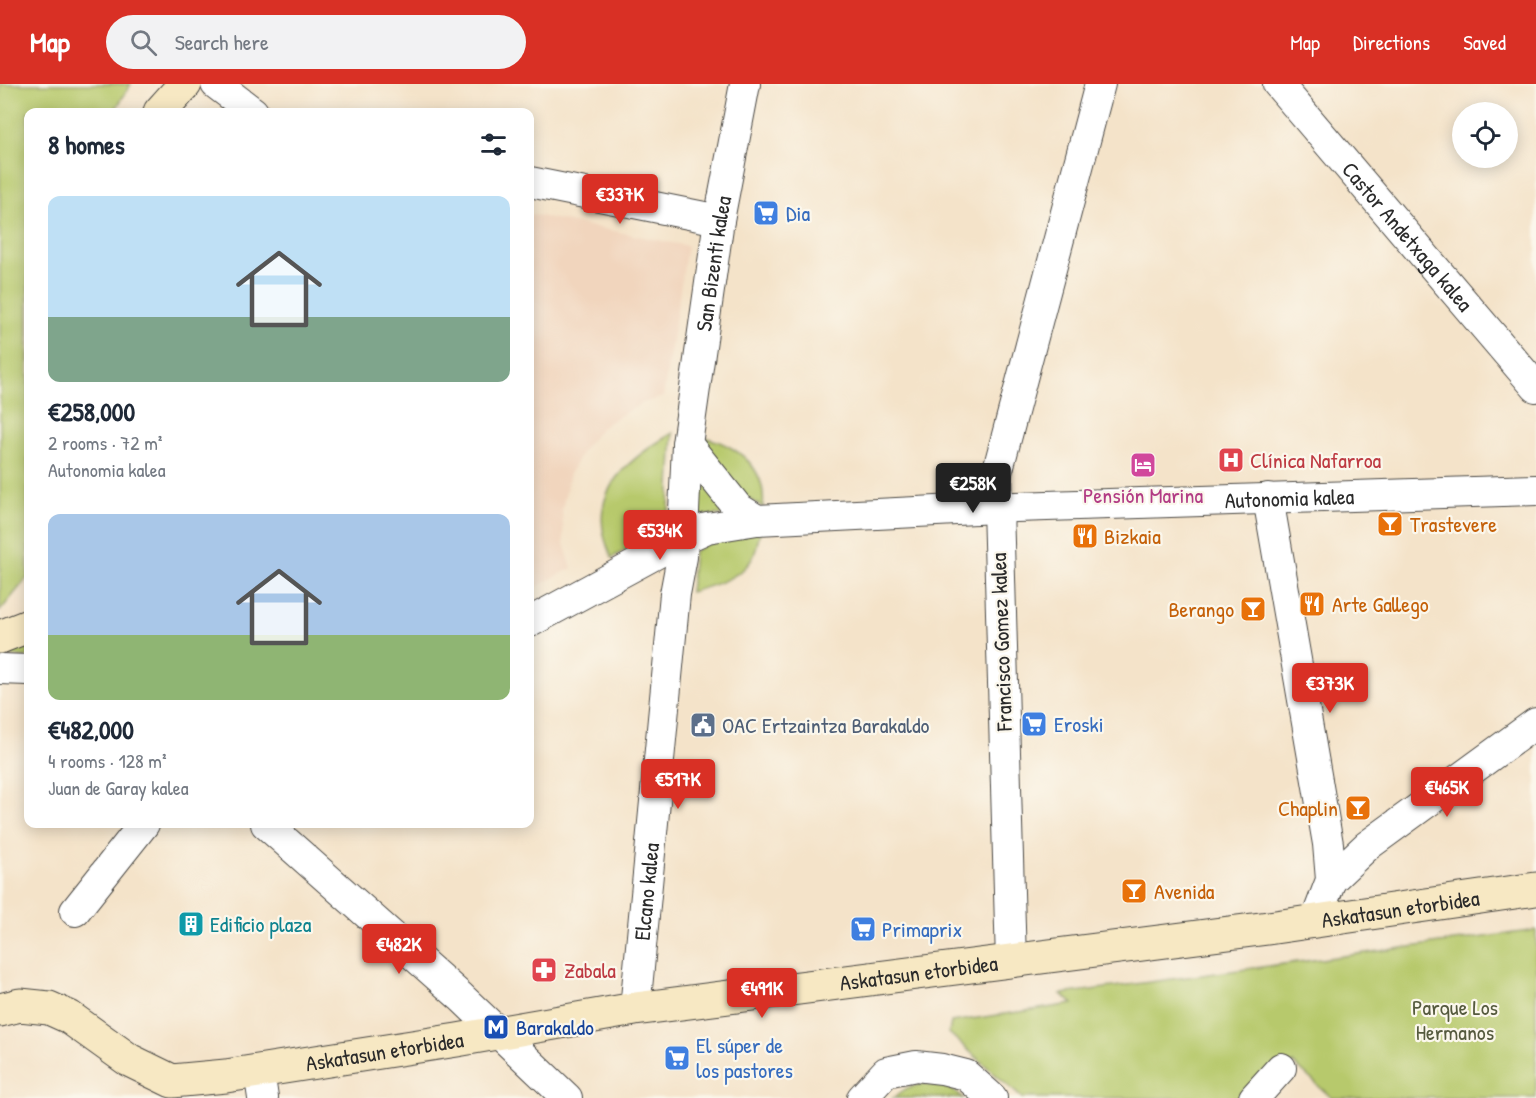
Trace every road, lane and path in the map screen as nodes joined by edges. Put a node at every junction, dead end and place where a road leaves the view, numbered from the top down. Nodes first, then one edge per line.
1 (185, 84) edge
2 (216, 84) edge
3 (248, 84) edge
4 (745, 84) edge
5 (1100, 84) edge
6 (1278, 84) edge
7 (164, 108) edge
8 (248, 108) edge
9 (268, 108) edge
10 (534, 183) edge
11 (719, 220) junction
12 (1536, 387) edge
13 (687, 444) junction
14 (1536, 490) edge
15 (1268, 498) junction
16 (996, 508) junction
17 (757, 520) junction
18 (683, 539) junction
19 (624, 571) junction
20 (675, 594) junction
21 (534, 620) edge
22 (24, 628) edge
23 (0, 637) edge
24 (0, 669) edge
25 (24, 670) edge
26 (1536, 723) edge
27 (141, 828) edge
28 (270, 828) edge
29 (1331, 880) junction
30 (1536, 889) edge
31 (75, 911) dead end
32 (1315, 922) junction
33 (1011, 962) junction
34 (635, 1009) junction
35 (0, 1010) edge
36 (497, 1033) junction
37 (1281, 1068) dead end
38 (261, 1085) edge
39 (567, 1098) edge
40 (862, 1098) edge
41 (992, 1098) edge
42 (1254, 1098) edge

1 - 7 street
2 - 8 street
3 - 9 street
4 - 11 street, San Bizenti kalea
5 - 16 street, Francisco Gomez kalea
6 - 12 street, Castor Andetxaga kalea
10 - 11 street
11 - 13 street, San Bizenti kalea
13 - 17 street
13 - 18 street, Elcano kalea
14 - 15 street, Autonomia kalea
15 - 16 street, Autonomia kalea
15 - 29 street
16 - 17 street, Autonomia kalea
16 - 33 street, Francisco Gomez kalea
17 - 18 street, Autonomia kalea
18 - 19 street, Autonomia kalea
18 - 20 street, Elcano kalea
19 - 20 street
19 - 21 street, Autonomia kalea
20 - 34 street, Elcano kalea
22 - 23 street
24 - 25 street
26 - 29 street
27 - 31 street
28 - 36 street
29 - 32 street
30 - 32 street, Askatasun etorbidea
32 - 33 street, Askatasun etorbidea
33 - 34 street, Askatasun etorbidea
34 - 36 street, Askatasun etorbidea
35 - 38 street, Askatasun etorbidea
36 - 38 street, Askatasun etorbidea
36 - 39 street
37 - 42 street
40 - 41 street

